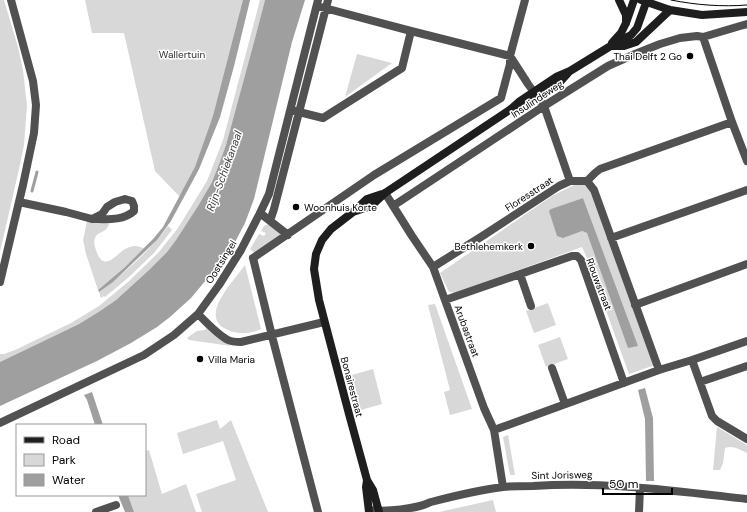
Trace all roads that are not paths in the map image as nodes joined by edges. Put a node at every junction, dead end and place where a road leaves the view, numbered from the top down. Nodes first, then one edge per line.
1 (11, 0) edge
2 (525, 0) edge
3 (619, 0) edge
4 (634, 0) edge
5 (645, 1) edge
6 (317, 3) edge
7 (327, 4) edge
8 (670, 10) junction
9 (746, 12) edge
10 (626, 24) junction
11 (743, 25) edge
12 (411, 31) junction
13 (703, 37) junction
14 (609, 47) junction
15 (510, 56) junction
16 (570, 71) junction
17 (534, 91) junction
18 (538, 98) junction
19 (544, 106) junction
20 (511, 109) junction
21 (290, 110) junction
22 (299, 112) junction
23 (732, 122) junction
24 (747, 161) edge
25 (570, 181) junction
26 (587, 181) junction
27 (747, 190) edge
28 (385, 193) junction
29 (19, 202) junction
30 (393, 206) junction
31 (260, 214) junction
32 (92, 219) dead end
33 (270, 221) junction
34 (288, 235) junction
35 (611, 238) junction
36 (241, 250) junction
37 (253, 258) junction
38 (747, 264) edge
39 (433, 267) junction
40 (520, 274) junction
41 (0, 282) edge
42 (319, 300) joint
43 (445, 300) junction
44 (635, 305) junction
45 (531, 306) dead end
46 (198, 314) junction
47 (324, 322) junction
48 (271, 334) junction
49 (747, 341) edge
50 (692, 360) junction
51 (747, 366) edge
52 (552, 368) dead end
53 (659, 370) junction
54 (700, 382) junction
55 (624, 383) junction
56 (565, 404) junction
57 (0, 423) edge
58 (494, 430) junction
59 (747, 439) edge
60 (367, 480) junction
61 (503, 487) junction
62 (640, 488) junction
63 (747, 499) edge
64 (116, 505) dead end
65 (369, 511) edge
66 (96, 512) edge
67 (318, 512) edge
68 (380, 512) edge
69 (639, 512) edge

1 - 29 street
2 - 15 street, Insulindeweg
3 - 10 main road
4 - 10 main road, Insulindeweg
5 - 8 main road
5 - 14 main road, Insulindeweg
6 - 7 street
6 - 21 street, Oostsingel
7 - 12 street
7 - 22 street
8 - 9 main road
8 - 14 main road
9 - 11 street
10 - 14 main road, Insulindeweg
11 - 13 street, Insulindeweg
12 - 15 street
12 - 22 street
13 - 19 street, Insulindeweg
13 - 23 street
14 - 16 main road, Insulindeweg
15 - 17 street
15 - 34 street, Insulindeweg
16 - 17 main road, Insulindeweg
16 - 18 main road, Insulindeweg
17 - 18 street
17 - 20 main road, Insulindeweg
18 - 19 street
18 - 20 main road, Insulindeweg
19 - 25 street
19 - 30 street, Insulindeweg
20 - 28 main road, Insulindeweg
21 - 22 street
21 - 31 street, Oostsingel
22 - 33 street
23 - 24 street
23 - 26 street
25 - 26 street, Floresstraat
25 - 39 street, Floresstraat
26 - 35 street
27 - 35 street
28 - 30 street, Arubastraat
28 - 42 main road, Insulindeweg
29 - 32 street
29 - 41 street
30 - 39 street, Arubastraat
31 - 33 street
31 - 36 street, Oostsingel
33 - 34 street
34 - 37 street, Insulindeweg
35 - 44 street
36 - 37 street
36 - 46 street, Oostsingel
37 - 48 street
38 - 44 street
39 - 43 street, Arubastraat
40 - 43 street, Riouwstraat
40 - 45 street
40 - 55 street, Riouwstraat
42 - 47 main road, Bonairestraat
43 - 58 street, Arubastraat
44 - 53 street
46 - 48 street
46 - 57 street, Oostsingel
47 - 48 street
47 - 60 main road, Bonairestraat
48 - 67 street
49 - 50 street
50 - 53 street
50 - 54 street
51 - 54 street
52 - 56 street
53 - 55 street
54 - 59 street
55 - 56 street
56 - 58 street
58 - 61 street, Arubastraat
60 - 65 main road, Bonairestraat
60 - 68 main road, Bonairestraat
61 - 62 street, Sint Jorisweg
61 - 68 street, Sint Jorisweg
62 - 63 street, Sint Jorisweg
62 - 69 street
64 - 66 street
65 - 68 street, Sint Jorisweg

